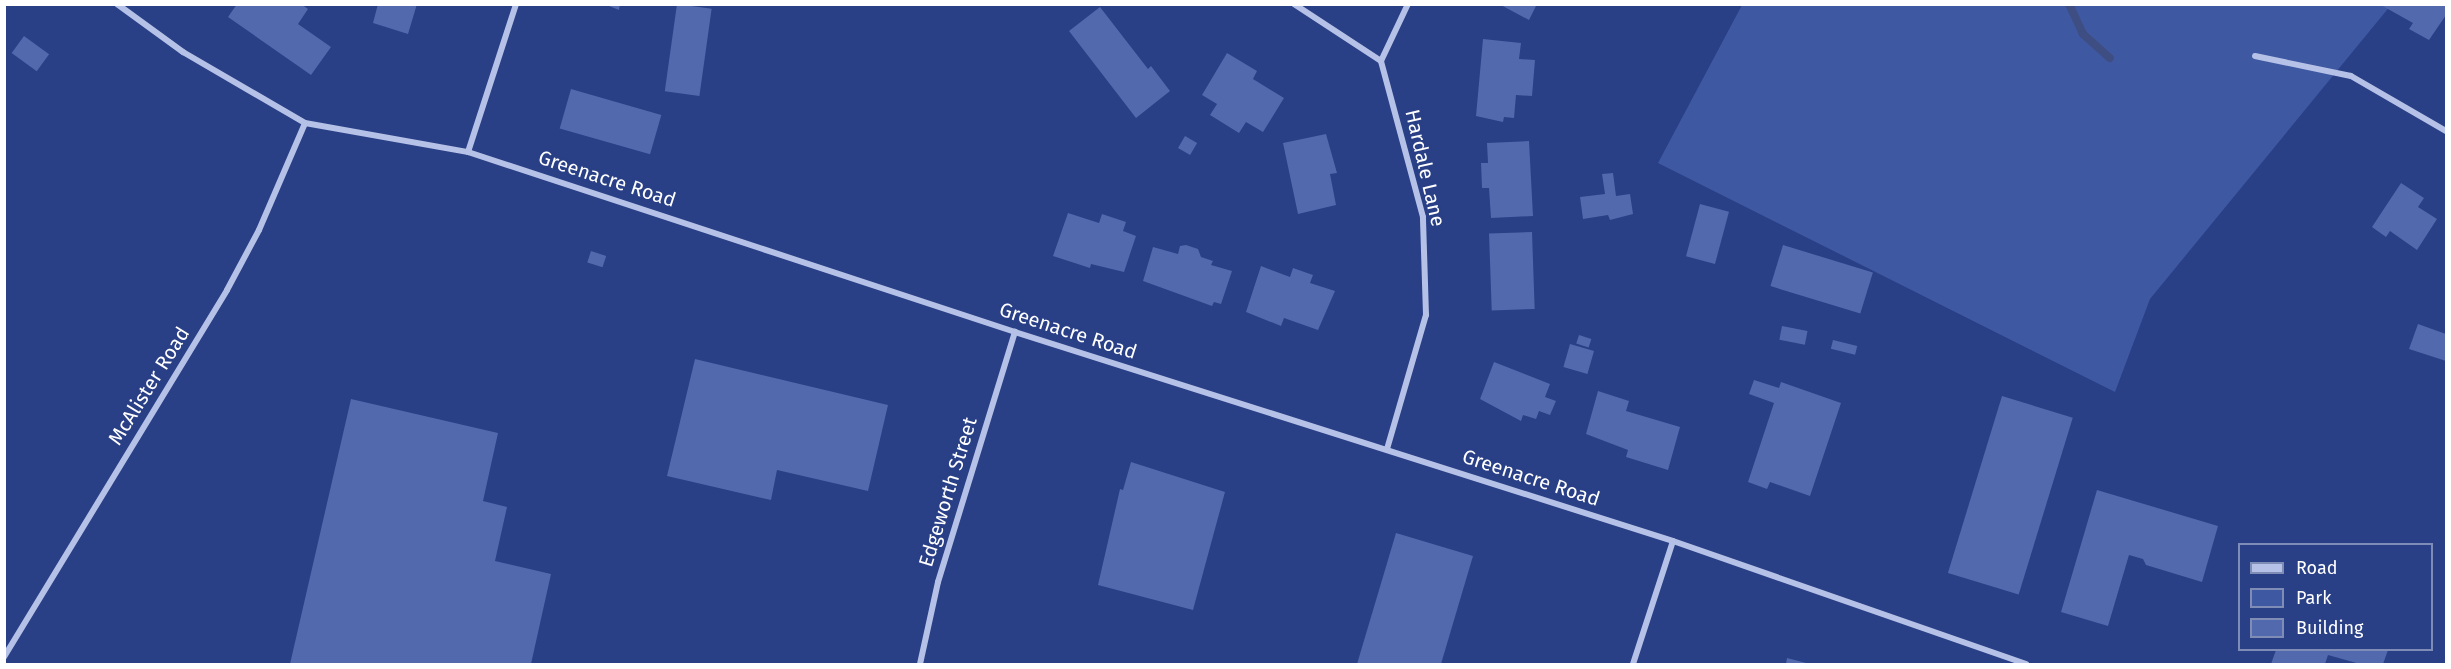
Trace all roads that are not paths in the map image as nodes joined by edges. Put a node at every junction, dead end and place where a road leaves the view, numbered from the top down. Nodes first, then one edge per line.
1 (117, 4) edge
2 (516, 4) edge
3 (1294, 4) edge
4 (1408, 4) edge
5 (2255, 56) dead end
6 (1381, 61) junction
7 (305, 123) junction
8 (2446, 130) edge
9 (468, 152) junction
10 (1015, 332) junction
11 (1387, 449) junction
12 (1673, 541) junction
13 (4, 657) edge
14 (920, 664) edge
15 (1633, 664) edge
16 (2026, 664) edge

1 - 7 street, Greenacre Road
2 - 9 street
3 - 6 street
4 - 6 street
5 - 8 street
6 - 11 street, Hardale Lane
7 - 9 street, Greenacre Road
7 - 13 street, McAlister Road
9 - 10 street, Greenacre Road
10 - 11 street, Greenacre Road
10 - 14 street, Edgeworth Street
11 - 12 street, Greenacre Road
12 - 15 street
12 - 16 street, Greenacre Road

